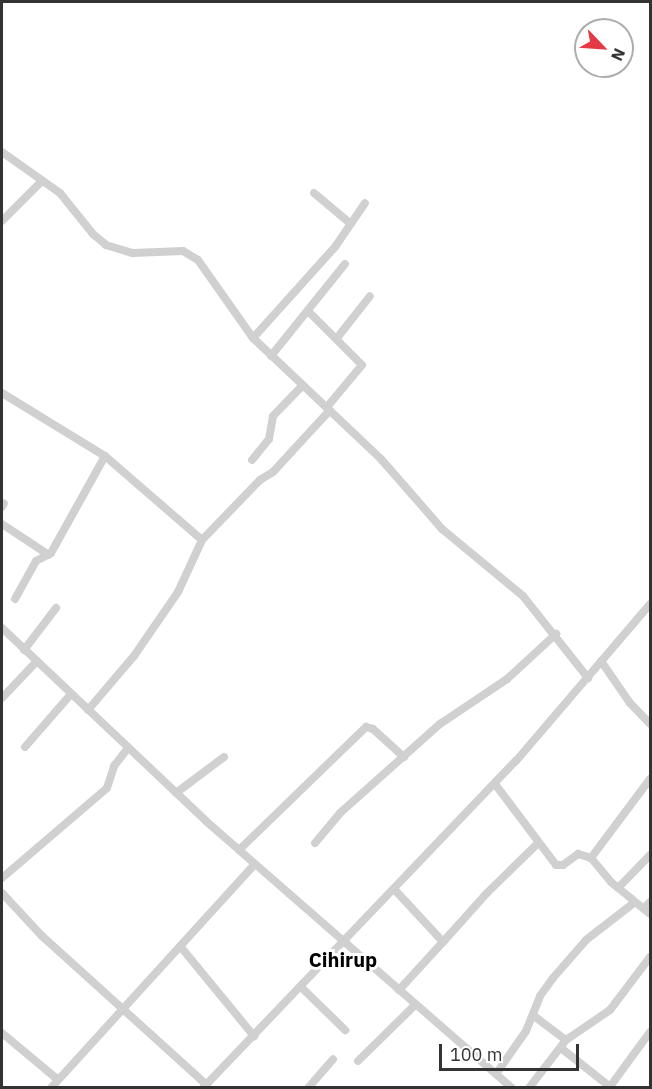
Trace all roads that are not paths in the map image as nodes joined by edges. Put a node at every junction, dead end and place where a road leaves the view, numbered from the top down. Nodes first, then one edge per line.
1 (2, 152) edge
2 (42, 181) junction
3 (314, 193) dead end
4 (365, 203) dead end
5 (2, 221) edge
6 (351, 224) junction
7 (345, 264) dead end
8 (370, 296) dead end
9 (308, 311) junction
10 (253, 338) junction
11 (337, 338) junction
12 (271, 356) junction
13 (303, 385) junction
14 (2, 393) edge
15 (328, 408) junction
16 (105, 456) junction
17 (252, 460) dead end
18 (2, 524) edge
19 (202, 540) junction
20 (49, 555) junction
21 (15, 598) dead end
22 (651, 604) edge
23 (56, 608) dead end
24 (3, 634) edge
25 (556, 634) junction
26 (24, 650) junction
27 (37, 661) junction
28 (601, 662) junction
29 (588, 678) junction
30 (71, 694) junction
31 (2, 698) edge
32 (88, 710) junction
33 (651, 723) edge
34 (25, 747) dead end
35 (128, 748) junction
36 (404, 757) junction
37 (224, 758) dead end
38 (651, 779) edge
39 (495, 784) junction
40 (176, 793) junction
41 (315, 843) dead end
42 (538, 843) junction
43 (239, 850) junction
44 (651, 855) edge
45 (591, 858) junction
46 (255, 864) junction
47 (2, 878) edge
48 (618, 888) junction
49 (394, 889) junction
50 (2, 893) edge
51 (635, 902) junction
52 (651, 902) edge
53 (647, 911) edge
54 (344, 942) junction
55 (443, 942) junction
56 (180, 946) junction
57 (651, 957) edge
58 (301, 987) junction
59 (399, 990) junction
60 (416, 1004) junction
61 (123, 1007) junction
62 (534, 1016) junction
63 (345, 1030) dead end
64 (651, 1032) edge
65 (2, 1033) edge
66 (254, 1036) junction
67 (566, 1040) junction
68 (561, 1048) junction
69 (333, 1059) dead end
70 (358, 1061) dead end
71 (496, 1074) junction
72 (57, 1079) junction
73 (208, 1085) edge
74 (609, 1087) edge
75 (51, 1088) edge
76 (309, 1088) edge
77 (512, 1088) edge
78 (529, 1088) edge

1 - 2 street
2 - 5 street
2 - 10 street
3 - 6 street
4 - 6 street
6 - 10 street
7 - 9 street
8 - 11 street
9 - 11 street
9 - 12 street
10 - 12 street
11 - 15 street
12 - 13 street
13 - 15 street
13 - 17 street
14 - 16 street
15 - 19 street
15 - 25 street
16 - 19 street
16 - 20 street
18 - 20 street
19 - 32 street
20 - 21 street
22 - 28 street
23 - 26 street
24 - 26 street
25 - 29 street
25 - 36 street
26 - 27 street
27 - 30 street
27 - 31 street
28 - 29 street
28 - 33 street
29 - 39 street
30 - 32 street
30 - 34 street
32 - 35 street
35 - 40 street
35 - 47 street
36 - 41 street
36 - 43 street
37 - 40 street
38 - 45 street
39 - 42 street
39 - 49 street
40 - 43 street
42 - 45 street
42 - 55 street
43 - 46 street
44 - 48 street
45 - 48 street
46 - 54 street
46 - 56 street
48 - 51 street
49 - 54 street
49 - 55 street
50 - 61 street
51 - 53 street
51 - 62 street
52 - 53 street
54 - 58 street
54 - 59 street
55 - 59 street
56 - 61 street
56 - 66 street
57 - 67 street
58 - 63 street
58 - 66 street
59 - 60 street
60 - 70 street
60 - 71 street
61 - 72 street
61 - 73 street
62 - 67 street
62 - 71 street
64 - 74 street
65 - 72 street
66 - 73 street
67 - 68 street
68 - 74 street
68 - 78 street
69 - 76 street
71 - 77 street
72 - 75 street

